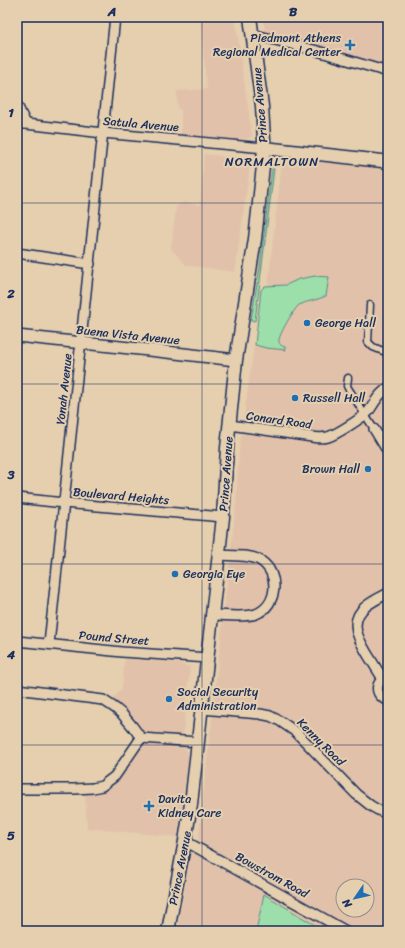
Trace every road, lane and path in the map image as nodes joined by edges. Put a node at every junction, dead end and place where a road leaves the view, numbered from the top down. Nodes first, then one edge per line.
1 (115, 17) edge
2 (250, 17) edge
3 (252, 34) junction
4 (388, 72) edge
5 (17, 105) edge
6 (22, 124) edge
7 (103, 133) junction
8 (264, 148) junction
9 (388, 163) edge
10 (17, 253) edge
11 (90, 264) junction
12 (370, 305) dead end
13 (17, 336) edge
14 (81, 343) junction
15 (388, 353) edge
16 (236, 360) junction
17 (348, 378) dead end
18 (388, 388) edge
19 (365, 414) junction
20 (230, 425) junction
21 (374, 429) joint
22 (388, 452) edge
23 (17, 498) edge
24 (64, 503) junction
25 (223, 517) junction
26 (219, 555) junction
27 (388, 593) edge
28 (213, 615) junction
29 (17, 641) edge
30 (49, 644) junction
31 (208, 658) junction
32 (386, 678) edge
33 (17, 689) edge
34 (388, 700) edge
35 (202, 709) junction
36 (141, 738) junction
37 (198, 742) junction
38 (17, 789) edge
39 (388, 814) edge
40 (186, 841) junction
41 (168, 931) edge
42 (346, 931) edge

1 - 7 street, Yonah Avenue
2 - 3 main road, Prince Avenue
3 - 4 street
3 - 8 main road, Prince Avenue
5 - 6 street
6 - 7 street, Satula Avenue
7 - 8 street, Satula Avenue
7 - 11 street, Yonah Avenue
8 - 9 main road
8 - 16 main road, Prince Avenue
10 - 11 street
11 - 14 street, Yonah Avenue
12 - 15 street
13 - 14 street, Buena Vista Avenue
14 - 16 street, Buena Vista Avenue
14 - 24 street, Yonah Avenue
16 - 20 main road, Prince Avenue
17 - 19 street
18 - 19 street
19 - 20 street, Conard Road
19 - 21 street
20 - 25 main road, Prince Avenue
21 - 22 street
23 - 24 street, Boulevard Heights
24 - 25 street, Boulevard Heights
24 - 30 street, Yonah Avenue
25 - 26 main road, Prince Avenue
26 - 28 main road, Prince Avenue
26 - 28 street
27 - 32 street
28 - 31 main road, Prince Avenue
29 - 30 street, Pound Street
30 - 31 street, Pound Street
31 - 35 main road, Prince Avenue
32 - 34 street
33 - 36 street
35 - 37 main road, Prince Avenue
35 - 39 street, Kenny Road
36 - 37 street
36 - 38 street
37 - 40 main road, Prince Avenue
40 - 41 main road, Prince Avenue
40 - 42 street, Bowstrom Road

